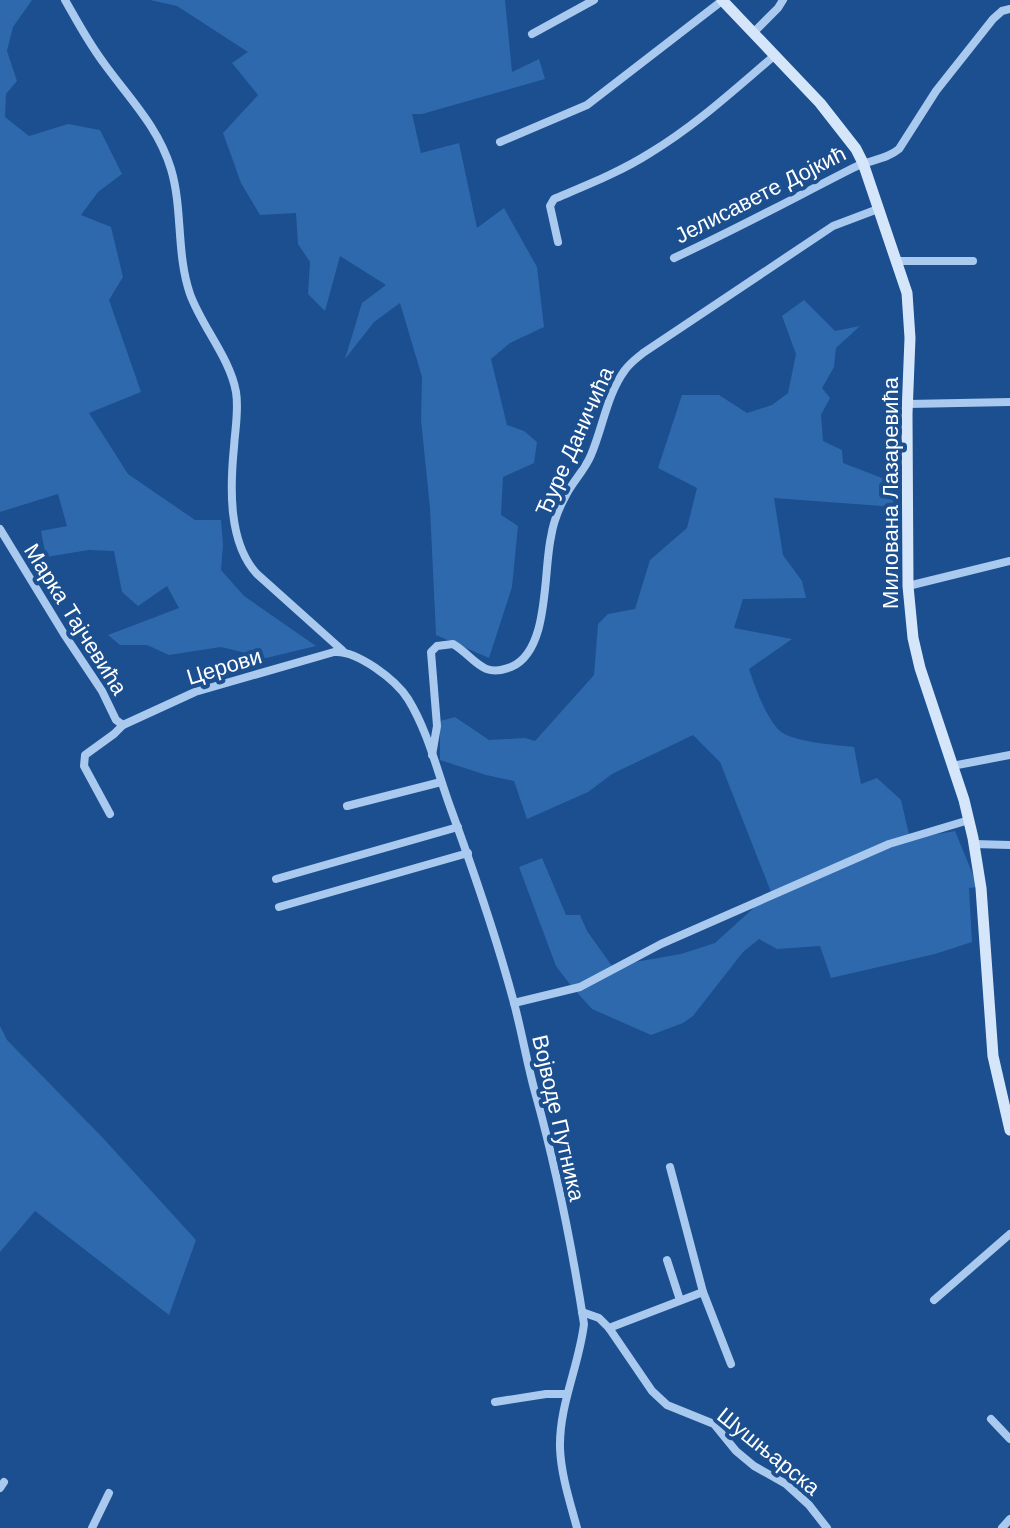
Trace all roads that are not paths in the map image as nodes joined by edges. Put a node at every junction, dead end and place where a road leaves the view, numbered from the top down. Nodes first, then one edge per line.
1 (65, 0) edge
2 (594, 0) edge
3 (723, 0) edge
4 (783, 0) edge
5 (1010, 9) edge
6 (753, 33) junction
7 (532, 34) dead end
8 (774, 56) junction
9 (500, 142) dead end
10 (863, 163) junction
11 (878, 209) junction
12 (558, 242) dead end
13 (674, 258) dead end
14 (895, 261) junction
15 (973, 261) dead end
16 (1010, 402) edge
17 (908, 404) junction
18 (0, 529) edge
19 (1010, 561) edge
20 (908, 586) junction
21 (343, 651) junction
22 (123, 725) junction
23 (432, 755) junction
24 (1010, 755) edge
25 (952, 766) junction
26 (441, 782) junction
27 (347, 806) dead end
28 (110, 814) dead end
29 (969, 820) junction
30 (458, 827) junction
31 (974, 844) junction
32 (1010, 845) edge
33 (468, 853) junction
34 (276, 879) dead end
35 (279, 907) dead end
36 (514, 1003) junction
37 (1010, 1130) edge
38 (670, 1167) dead end
39 (1010, 1234) edge
40 (667, 1260) dead end
41 (703, 1292) junction
42 (680, 1300) junction
43 (934, 1300) dead end
44 (582, 1312) junction
45 (609, 1328) junction
46 (731, 1364) dead end
47 (567, 1394) junction
48 (495, 1402) dead end
49 (991, 1419) dead end
50 (1010, 1439) edge
51 (109, 1493) dead end
52 (1010, 1519) edge
53 (92, 1528) edge
54 (577, 1528) edge
55 (827, 1528) edge
56 (1002, 1528) edge

1 - 21 street
2 - 7 street
3 - 6 street, Милована Лазаревића
3 - 9 street
4 - 6 street
5 - 10 street, Јелисавете Дојкић
6 - 8 street, Милована Лазаревића
8 - 10 street, Милована Лазаревића
8 - 12 street
10 - 11 street, Милована Лазаревића
10 - 13 street, Јелисавете Дојкић
11 - 14 street, Милована Лазаревића
11 - 23 street, Ђуре Даничића
14 - 15 street
14 - 17 street, Милована Лазаревића
16 - 17 street
17 - 20 street, Милована Лазаревића
18 - 22 street, Марка Тајчевића
19 - 20 street
20 - 25 street, Милована Лазаревића
21 - 22 street, Церови
21 - 23 street, Војводе Путника
22 - 28 street, Церови
23 - 26 street, Војводе Путника
24 - 25 street
25 - 29 street, Милована Лазаревића
26 - 27 street
26 - 30 street, Војводе Путника
29 - 31 street, Милована Лазаревића
29 - 36 street
30 - 33 street, Војводе Путника
30 - 34 street
31 - 32 street
31 - 37 street, Милована Лазаревића
33 - 35 street
33 - 36 street, Војводе Путника
36 - 44 street, Војводе Путника
38 - 41 street
39 - 43 street
40 - 42 street
41 - 42 street
41 - 46 street
42 - 45 street
44 - 45 street, Шушњарска
44 - 47 street, Војводе Путника
45 - 55 street, Шушњарска
47 - 48 street
47 - 54 street, Војводе Путника
49 - 50 street
51 - 53 street
52 - 56 street

